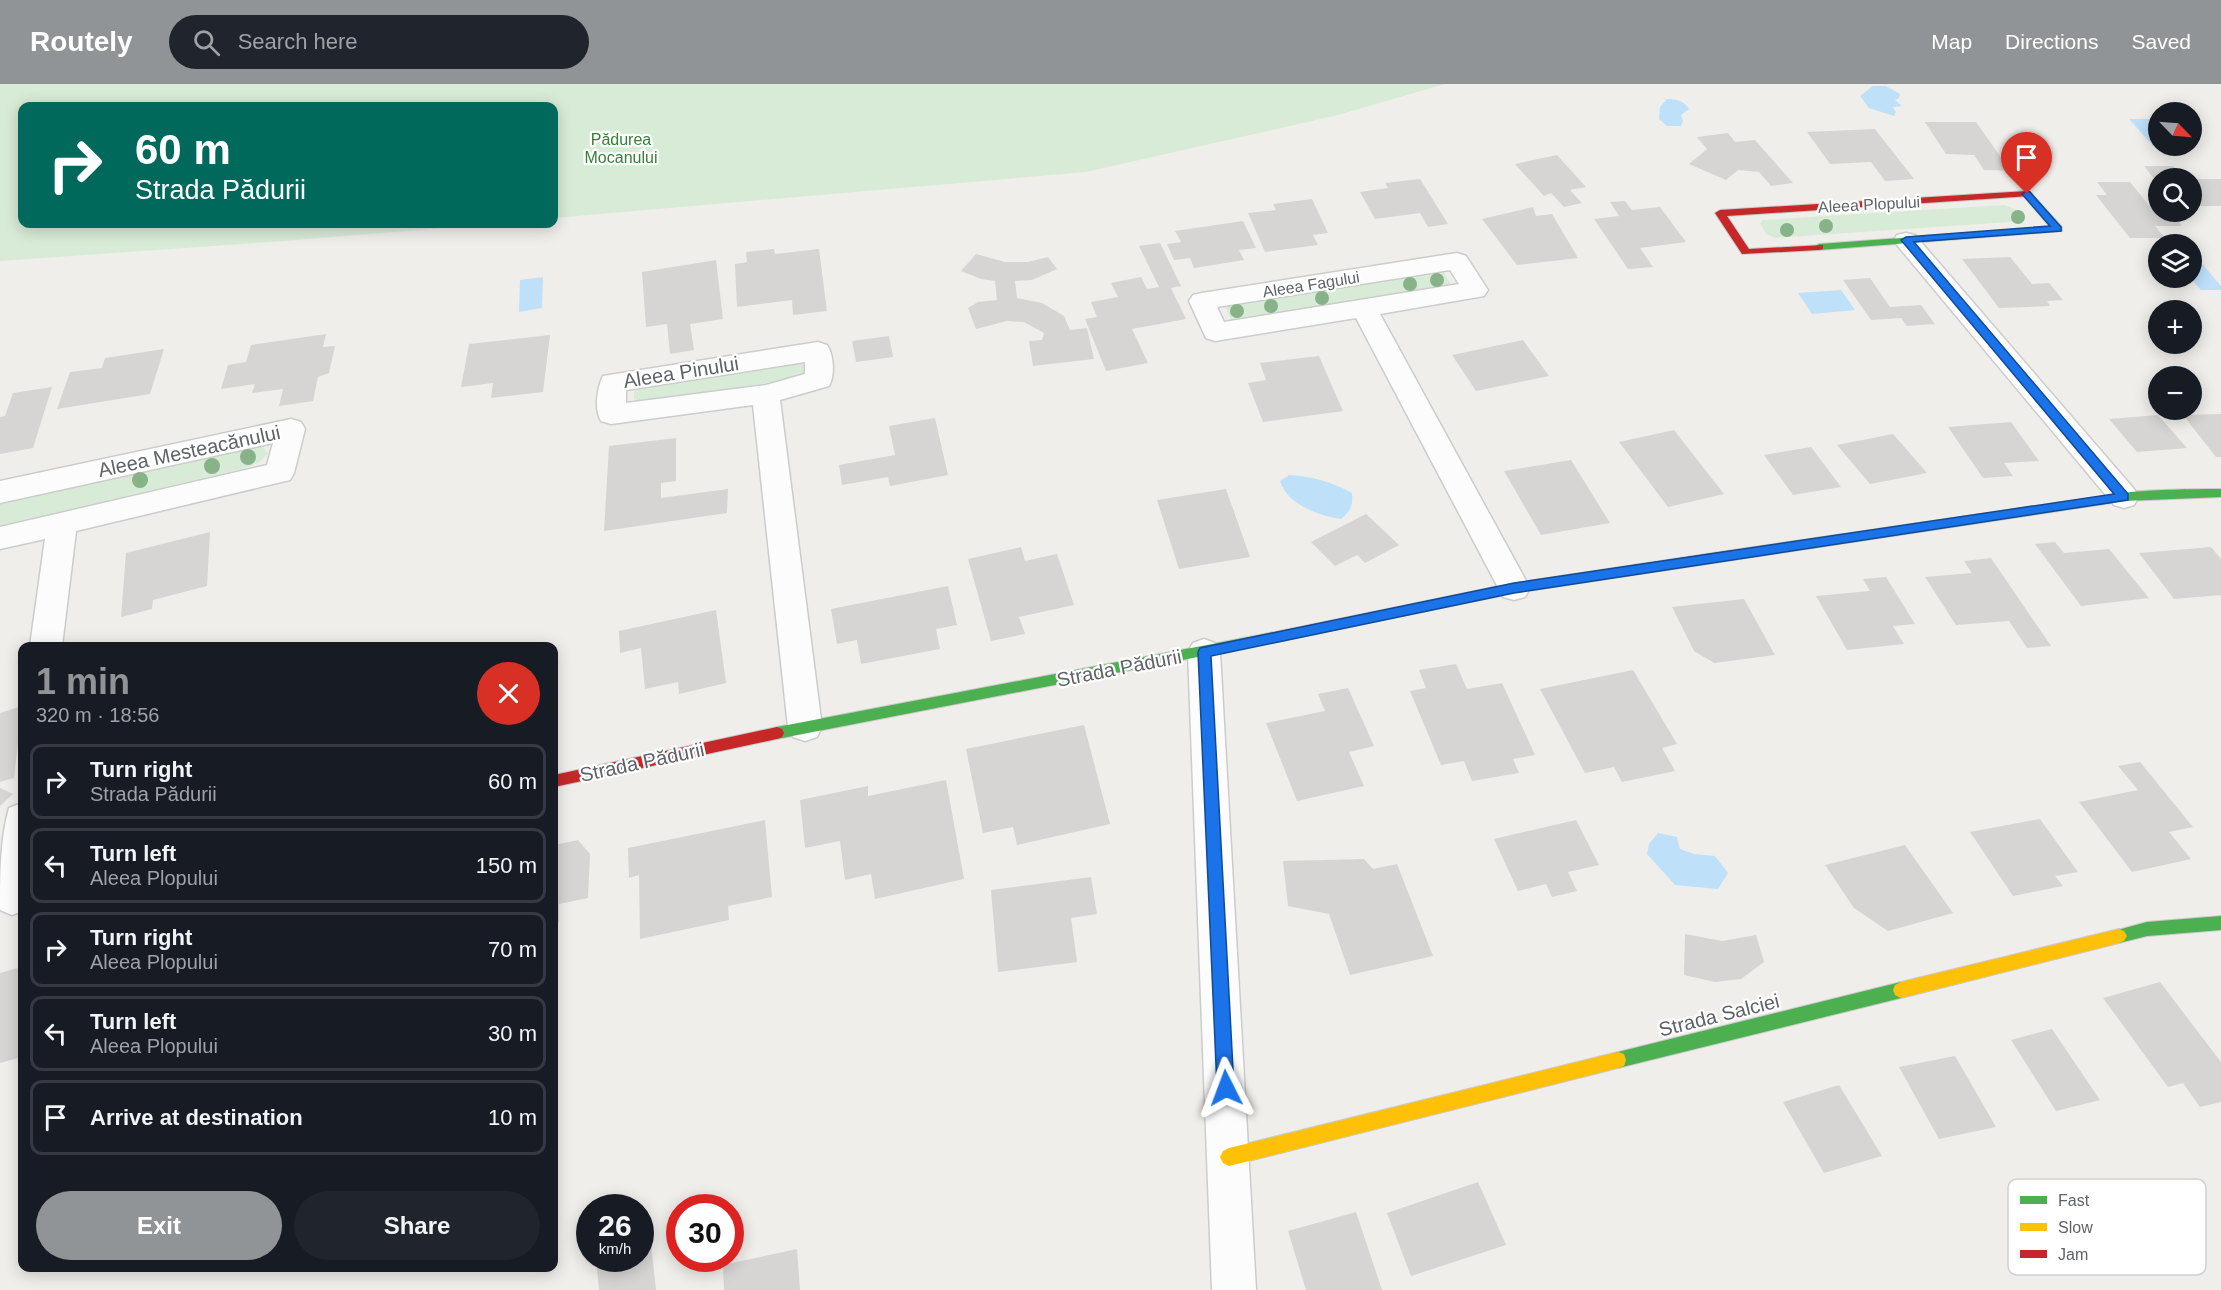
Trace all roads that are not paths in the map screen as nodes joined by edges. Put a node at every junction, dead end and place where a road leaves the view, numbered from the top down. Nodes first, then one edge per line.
1 (1906, 240) junction
2 (1364, 308) junction
3 (766, 393) junction
4 (0, 492) edge
5 (2221, 493) edge
6 (2124, 497) junction
7 (62, 524) junction
8 (0, 538) edge
9 (1514, 588) junction
10 (47, 642) edge
11 (1204, 652) junction
12 (805, 727) junction
13 (558, 780) edge
14 (18, 848) edge
15 (11, 899) edge
16 (2221, 923) edge
17 (1229, 1157) junction
18 (1234, 1290) edge

1 - 1 street, Aleea Plopului
1 - 6 street, Aleea Plopului
2 - 2 street, Aleea Fagului
2 - 9 street, Aleea Fagului
3 - 3 street, Aleea Pinului
3 - 12 street
4 - 7 street, Aleea Mesteacănului
5 - 6 street, Strada Pădurii
6 - 9 street, Strada Pădurii
7 - 8 street, Aleea Mesteacănului
7 - 10 street
9 - 11 street, Strada Pădurii
11 - 12 street, Strada Pădurii
11 - 17 street
12 - 13 street, Strada Pădurii
14 - 15 street
16 - 17 street, Strada Salciei
17 - 18 street

